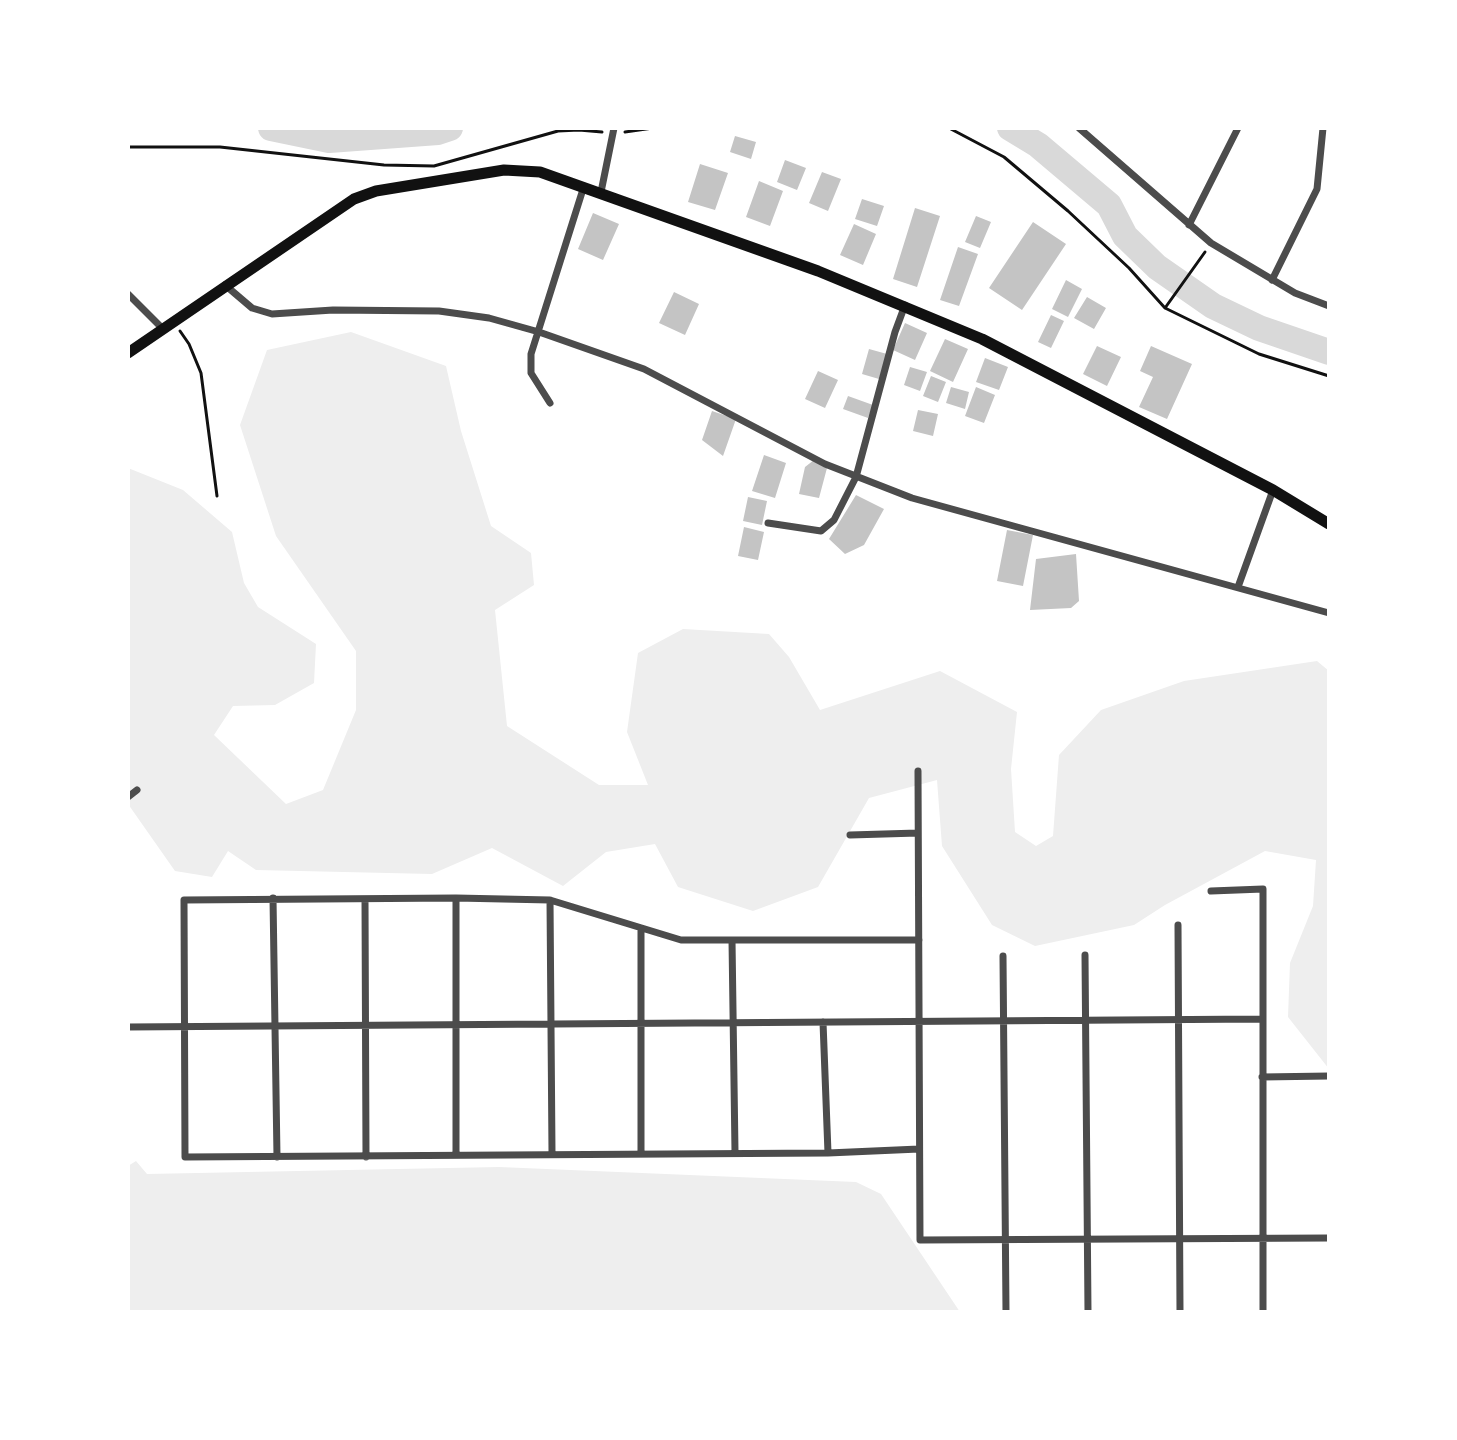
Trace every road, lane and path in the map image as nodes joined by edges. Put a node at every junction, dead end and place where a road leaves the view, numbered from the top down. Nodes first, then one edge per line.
1 (653, 128) edge
2 (949, 128) edge
3 (1079, 128) edge
4 (1238, 128) edge
5 (1323, 128) edge
6 (613, 131) edge
7 (128, 147) edge
8 (584, 186) junction
9 (601, 192) junction
10 (1189, 225) junction
11 (1207, 250) dead end
12 (1272, 280) junction
13 (225, 285) junction
14 (128, 294) edge
15 (905, 305) junction
16 (1329, 306) edge
17 (1165, 308) junction
18 (168, 325) junction
19 (539, 332) junction
20 (128, 353) edge
21 (1329, 376) edge
22 (550, 403) dead end
23 (856, 477) junction
24 (1273, 490) junction
25 (217, 496) dead end
26 (768, 523) dead end
27 (1329, 524) edge
28 (1238, 587) junction
29 (1329, 613) edge
30 (918, 771) dead end
31 (137, 790) dead end
32 (128, 797) edge
33 (918, 833) junction
34 (850, 835) dead end
35 (1211, 891) dead end
36 (273, 898) junction
37 (456, 898) junction
38 (365, 899) junction
39 (550, 900) junction
40 (1178, 925) dead end
41 (641, 928) junction
42 (732, 940) junction
43 (919, 940) junction
44 (1085, 955) dead end
45 (1003, 956) dead end
46 (1179, 1019) junction
47 (1261, 1019) junction
48 (1085, 1020) junction
49 (921, 1021) junction
50 (1003, 1021) junction
51 (823, 1022) junction
52 (641, 1023) junction
53 (734, 1023) junction
54 (549, 1024) junction
55 (366, 1025) junction
56 (457, 1025) junction
57 (273, 1026) junction
58 (128, 1027) edge
59 (184, 1027) junction
60 (1329, 1076) edge
61 (1262, 1077) junction
62 (919, 1149) junction
63 (735, 1152) junction
64 (552, 1153) junction
65 (641, 1153) junction
66 (828, 1153) junction
67 (456, 1155) junction
68 (277, 1157) junction
69 (366, 1157) junction
70 (1329, 1238) edge
71 (1088, 1239) junction
72 (1262, 1239) junction
73 (1005, 1241) junction
74 (1180, 1241) junction
75 (1006, 1312) edge
76 (1088, 1312) edge
77 (1180, 1312) edge
78 (1263, 1312) edge

1 - 6 path
2 - 17 path
3 - 10 street
4 - 10 street
5 - 12 street
6 - 7 path
6 - 9 street
8 - 9 main road
8 - 13 main road
8 - 19 street
9 - 15 main road
10 - 12 street
11 - 17 path
12 - 16 street
13 - 18 main road
13 - 19 street
14 - 18 street
15 - 23 street
15 - 24 main road
17 - 21 path
18 - 20 main road
18 - 25 path
19 - 22 street
19 - 23 street
23 - 26 street
23 - 28 street
24 - 27 main road
24 - 28 street
28 - 29 street
30 - 33 street
31 - 32 street
33 - 34 street
33 - 43 street
35 - 47 street
36 - 38 street
36 - 57 street
36 - 59 street
37 - 38 street
37 - 39 street
37 - 56 street
38 - 55 street
39 - 41 street
39 - 54 street
40 - 46 street
41 - 42 street
41 - 52 street
42 - 43 street
42 - 53 street
43 - 49 street
44 - 48 street
45 - 50 street
46 - 47 street
46 - 48 street
46 - 74 street
47 - 61 street
48 - 50 street
48 - 71 street
49 - 50 street
49 - 51 street
49 - 62 street
50 - 73 street
51 - 53 street
51 - 66 street
52 - 53 street
52 - 54 street
52 - 65 street
53 - 63 street
54 - 56 street
54 - 64 street
55 - 56 street
55 - 57 street
55 - 69 street
56 - 67 street
57 - 59 street
57 - 68 street
58 - 59 street
59 - 68 street
60 - 61 street
61 - 72 street
62 - 66 street
62 - 73 street
63 - 65 street
63 - 66 street
64 - 65 street
64 - 67 street
67 - 69 street
68 - 69 street
70 - 72 street
71 - 73 street
71 - 74 street
71 - 76 street
72 - 74 street
72 - 78 street
73 - 75 street
74 - 77 street

